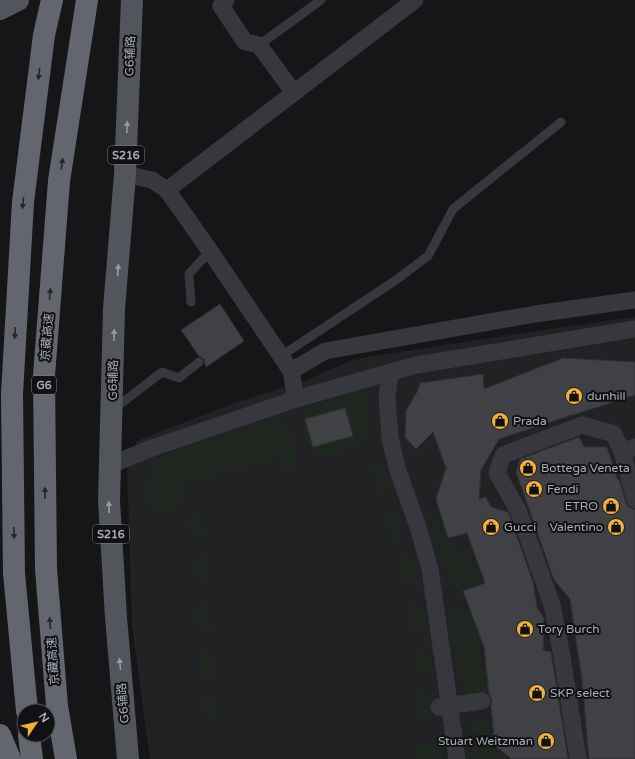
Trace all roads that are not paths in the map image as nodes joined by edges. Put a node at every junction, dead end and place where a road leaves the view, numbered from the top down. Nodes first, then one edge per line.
1 (18, 0) edge
2 (52, 0) edge
3 (132, 0) edge
4 (226, 0) edge
5 (322, 0) edge
6 (415, 0) edge
7 (85, 6) edge
8 (0, 9) edge
9 (259, 45) junction
10 (294, 93) junction
11 (560, 122) dead end
12 (125, 174) junction
13 (168, 190) junction
14 (210, 251) junction
15 (635, 300) edge
16 (191, 302) dead end
17 (635, 329) edge
18 (281, 356) junction
19 (199, 362) dead end
20 (291, 371) junction
21 (383, 374) junction
22 (296, 399) junction
23 (112, 410) junction
24 (628, 450) edge
25 (110, 465) junction
26 (635, 500) edge
27 (482, 701) dead end
28 (26, 703) edge
29 (444, 707) junction
30 (0, 735) edge
31 (30, 743) edge
32 (10, 759) edge
33 (32, 759) edge
34 (66, 759) edge
35 (128, 759) edge
36 (454, 759) edge
37 (578, 759) edge

1 - 8 main road
2 -> 28 highway
12 -> 3 main road, G6辅路 / S216
4 - 9 street
5 - 9 lane
6 - 10 street
34 -> 7 highway, 京藏高速 / G6
9 - 10 street
10 - 13 street
11 - 18 lane
12 - 13 street
23 -> 12 main road, G6辅路 / S216
13 - 14 street
14 - 16 lane
14 - 18 street
15 - 20 street
17 - 21 street
18 - 20 street
19 - 23 lane
20 - 22 street
21 - 22 street
21 - 29 street
22 - 25 street
23 - 25 main road, G6辅路 / S216
24 - 26 street
24 - 37 street
35 -> 25 main road, G6辅路 / S216
27 - 29 street
29 - 36 street
29 - 36 street
30 - 32 highway
31 - 33 highway

